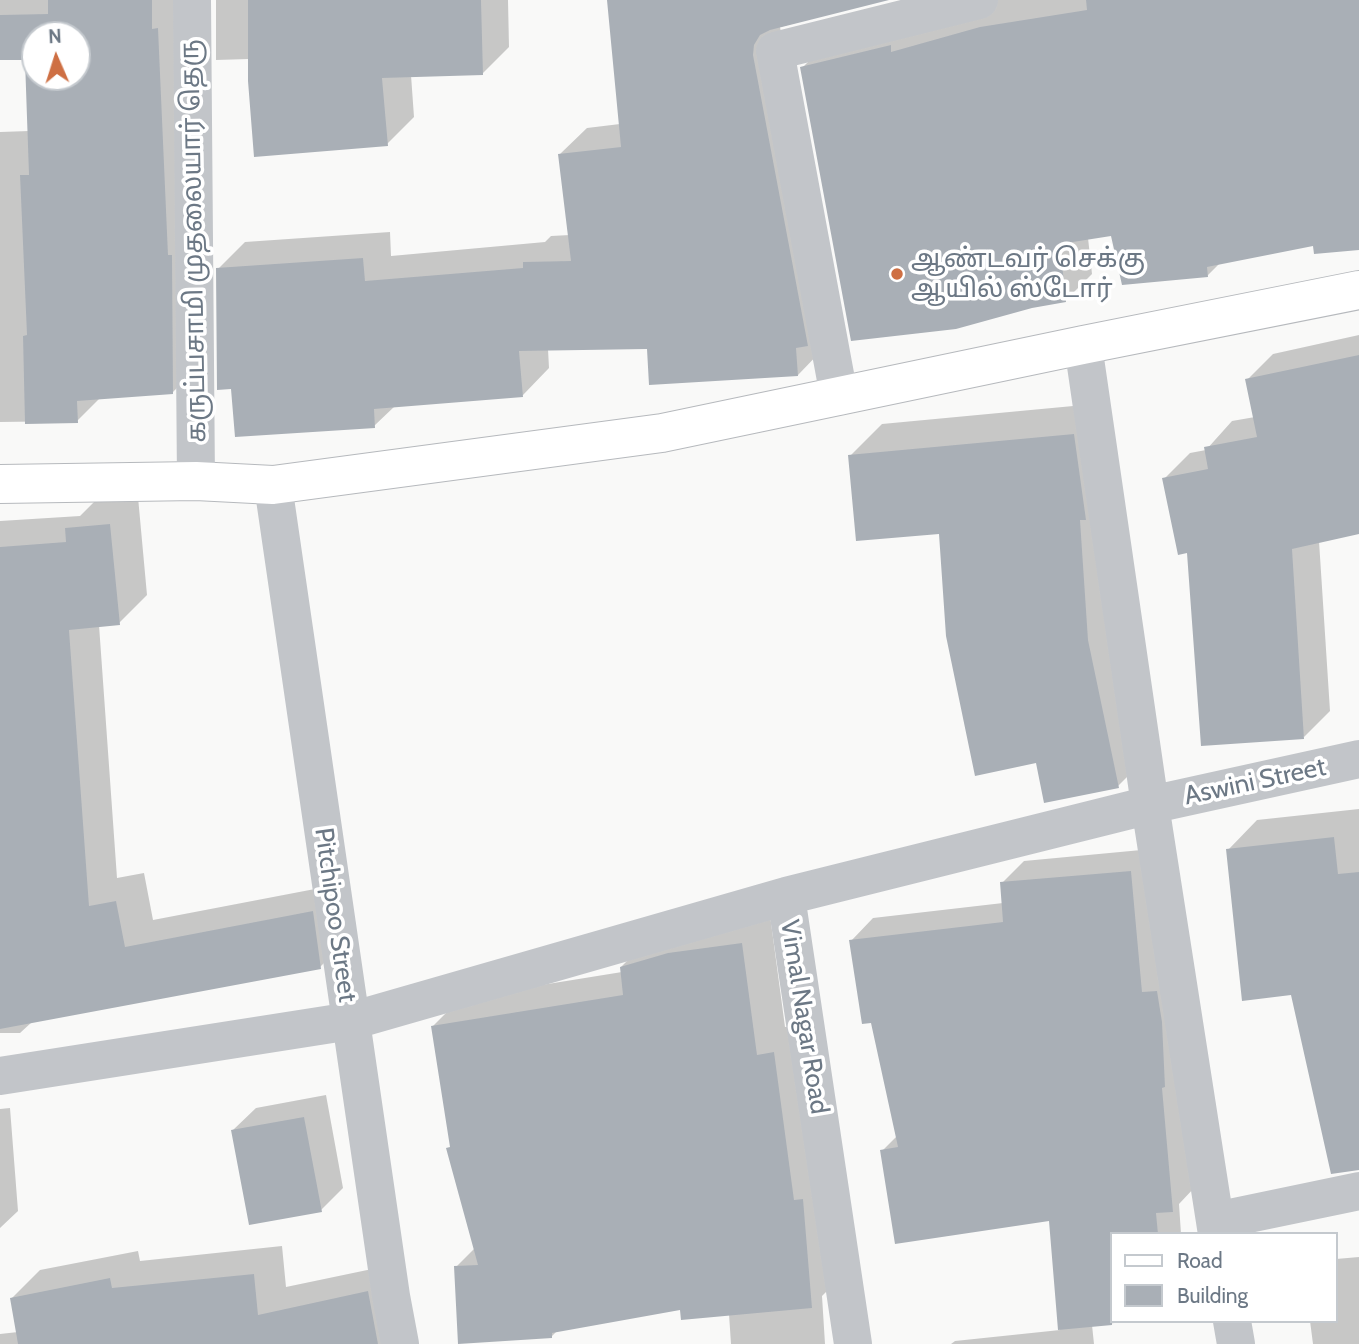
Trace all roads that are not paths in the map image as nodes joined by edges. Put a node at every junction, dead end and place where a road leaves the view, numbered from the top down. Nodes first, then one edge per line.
1 (192, 0) edge
2 (979, 0) edge
3 (1359, 290) edge
4 (1083, 345) junction
5 (839, 396) junction
6 (196, 481) junction
7 (0, 484) edge
8 (272, 485) junction
9 (1359, 759) edge
10 (1150, 805) junction
11 (786, 896) junction
12 (351, 1021) junction
13 (0, 1076) edge
14 (1359, 1191) edge
15 (1216, 1227) edge
16 (1232, 1323) edge
17 (400, 1344) edge
18 (853, 1344) edge
19 (1236, 1344) edge

1 - 6 street, கருப்பசாமி முதலையார் தெரு
2 - 5 street
3 - 4 main road
4 - 5 main road
4 - 10 street
5 - 8 main road
6 - 7 main road
6 - 8 main road
8 - 12 street, Pitchipoo Street
9 - 10 street, Aswini Street
10 - 11 street, Vimal Nagar Road
10 - 15 street
11 - 12 street
11 - 18 street, Vimal Nagar Road
12 - 13 street
12 - 17 street, Pitchipoo Street
14 - 15 street
16 - 19 street

